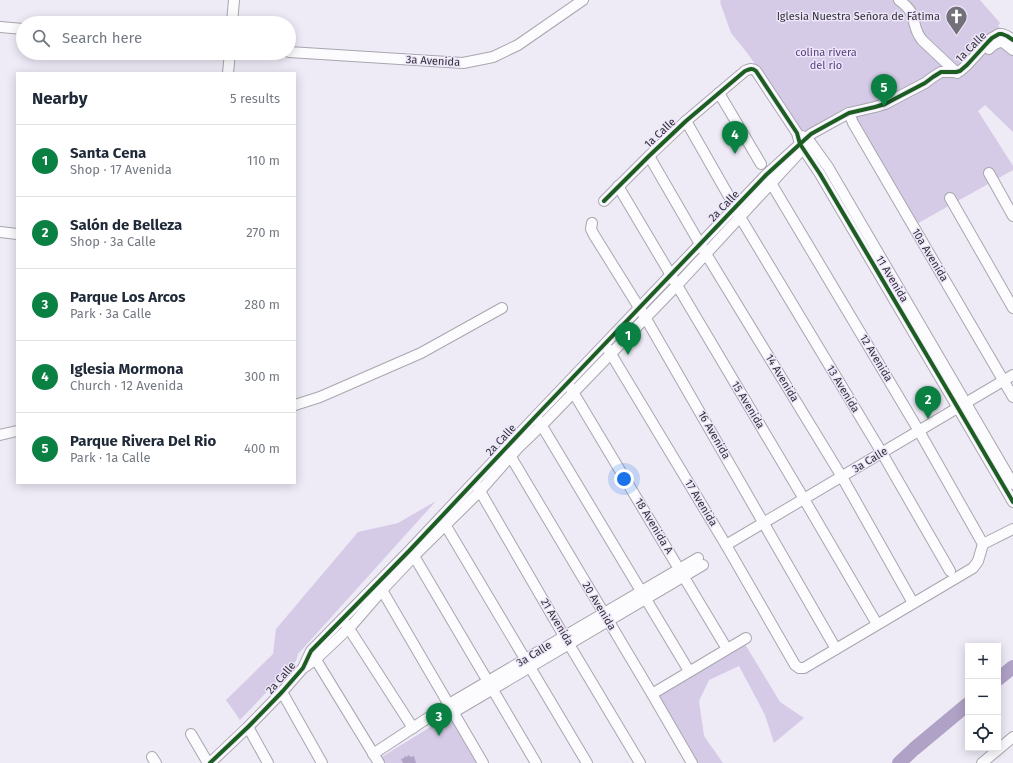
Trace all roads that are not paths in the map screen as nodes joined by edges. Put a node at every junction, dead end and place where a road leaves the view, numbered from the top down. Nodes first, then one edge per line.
1 (234, 0) edge
2 (583, 0) edge
3 (899, 0) edge
4 (233, 16) edge
5 (0, 28) edge
6 (16, 29) edge
7 (1006, 38) edge
8 (1013, 50) edge
9 (296, 52) edge
10 (229, 60) edge
11 (752, 69) joint
12 (228, 72) edge
13 (958, 74) junction
14 (719, 93) junction
15 (850, 115) junction
16 (686, 121) junction
17 (808, 141) junction
18 (649, 156) junction
19 (761, 164) dead end
20 (989, 173) dead end
21 (768, 179) junction
22 (618, 186) junction
23 (950, 198) dead end
24 (604, 201) dead end
25 (735, 208) junction
26 (1013, 216) edge
27 (592, 223) dead end
28 (0, 232) edge
29 (16, 234) edge
30 (700, 244) junction
31 (707, 253) junction
32 (670, 276) junction
33 (676, 285) junction
34 (502, 308) dead end
35 (639, 308) junction
36 (1013, 308) edge
37 (645, 317) junction
38 (605, 344) junction
39 (611, 353) junction
40 (1009, 381) edge
41 (568, 382) junction
42 (574, 392) junction
43 (1013, 397) edge
44 (296, 405) edge
45 (964, 408) junction
46 (536, 416) junction
47 (541, 425) junction
48 (16, 431) edge
49 (921, 434) junction
50 (0, 436) edge
51 (508, 453) junction
52 (883, 456) junction
53 (843, 480) junction
54 (474, 481) junction
55 (1013, 484) edge
56 (480, 491) junction
57 (805, 502) junction
58 (1013, 502) edge
59 (443, 521) junction
60 (766, 526) junction
61 (1013, 529) edge
62 (983, 544) junction
63 (728, 548) junction
64 (412, 553) junction
65 (700, 562) dead end
66 (950, 571) dead end
67 (682, 572) junction
68 (380, 587) junction
69 (643, 595) junction
70 (913, 603) junction
71 (606, 617) junction
72 (343, 619) junction
73 (877, 624) junction
74 (349, 629) junction
75 (746, 638) dead end
76 (567, 640) junction
77 (727, 649) junction
78 (836, 649) junction
79 (314, 655) junction
80 (528, 663) junction
81 (689, 671) junction
82 (490, 685) junction
83 (282, 692) junction
84 (652, 694) junction
85 (451, 708) junction
86 (248, 727) junction
87 (413, 728) junction
88 (191, 734) dead end
89 (1013, 736) edge
90 (376, 759) edge
91 (213, 762) edge
92 (268, 763) edge
93 (322, 763) edge
94 (483, 763) edge
95 (536, 763) edge
96 (587, 763) edge
97 (640, 763) edge
98 (692, 763) edge
99 (982, 763) edge

1 - 4 street
2 - 9 street, 3a Avenida
3 - 13 street
5 - 6 street
7 - 8 street, 1a Calle
7 - 13 street, 1a Calle
10 - 12 street
11 - 14 street, 1a Calle
11 - 17 street, 11 Avenida
13 - 15 street, 1a Calle
14 - 16 street, 1a Calle
14 - 19 street
15 - 17 street, 1a Calle
15 - 40 street, 10a Avenida
16 - 18 street, 1a Calle
16 - 25 street, 13 Avenida
17 - 21 street, 2a Calle
17 - 45 street, 11 Avenida
18 - 22 street, 1a Calle
18 - 30 street, 14 Avenida
20 - 26 street
21 - 25 street, 2a Calle
21 - 49 street, 12 Avenida
22 - 24 street, 1a Calle
22 - 32 street, 15 Avenida
23 - 36 street
25 - 30 street, 2a Calle
25 - 31 street, 2a Calle
25 - 52 street, 13 Avenida
27 - 35 street, 16 Avenida
28 - 29 street
30 - 31 street, 14 Avenida
30 - 32 street, 2a Calle
31 - 33 street, 2a Calle
31 - 53 street, 14 Avenida
32 - 33 street, 15 Avenida
32 - 35 street, 2a Calle
33 - 37 street, 2a Calle
33 - 57 street, 15 Avenida
34 - 44 street
35 - 37 street, 16 Avenida
35 - 38 street, 2a Calle
37 - 39 street, 2a Calle
37 - 60 street, 16 Avenida
38 - 39 street, 17 Avenida
38 - 41 street, 2a Calle
39 - 42 street, 2a Calle
39 - 63 street, 17 Avenida
40 - 43 street, 10a Avenida
40 - 45 street, 3a Calle
41 - 42 street, 18 Avenida A
41 - 46 street, 2a Calle
42 - 47 street, 2a Calle
42 - 67 street, 18 Avenida A
45 - 49 street, 3a Calle
45 - 55 street, 11 Avenida
45 - 58 street, 11 Avenida
46 - 47 street
46 - 51 street, 2a Calle
47 - 51 street, 2a Calle
47 - 69 street
48 - 50 street
49 - 52 street, 3a Calle
49 - 62 street, 12 Avenida
51 - 54 street, 2a Calle
51 - 56 street, 2a Calle
51 - 71 street, 20 Avenida
52 - 53 street, 3a Calle
52 - 66 street, 13 Avenida
53 - 57 street, 3a Calle
53 - 70 street, 14 Avenida
54 - 56 street, 21 Avenida
54 - 59 street, 2a Calle
56 - 59 street, 2a Calle
56 - 76 street, 21 Avenida
57 - 60 street, 3a Calle
57 - 73 street, 15 Avenida
59 - 64 street, 2a Calle
59 - 80 street
60 - 63 street, 3a Calle
60 - 78 street, 16 Avenida
61 - 62 street
62 - 70 street
63 - 78 street, 17 Avenida
64 - 68 street, 2a Calle
64 - 82 street
65 - 67 street, 3a Calle
67 - 69 street, 3a Calle
67 - 77 street, 18 Avenida A
68 - 72 street, 2a Calle
68 - 74 street, 2a Calle
68 - 85 street
69 - 71 street, 3a Calle
69 - 81 street
70 - 73 street
71 - 76 street, 3a Calle
71 - 84 street, 20 Avenida
72 - 74 street
72 - 79 street, 2a Calle
73 - 78 street
74 - 79 street, 2a Calle
74 - 87 street
75 - 77 street
76 - 80 street, 3a Calle
76 - 97 street, 21 Avenida
77 - 81 street
79 - 83 street, 2a Calle
79 - 90 street
80 - 82 street, 3a Calle
80 - 96 street
81 - 84 street
82 - 85 street, 3a Calle
82 - 95 street
83 - 86 street, 2a Calle
83 - 93 street
84 - 98 street, 20 Avenida
85 - 87 street, 3a Calle
85 - 94 street
86 - 91 street, 2a Calle
86 - 92 street
87 - 90 street, 3a Calle
88 - 91 street
89 - 99 street

